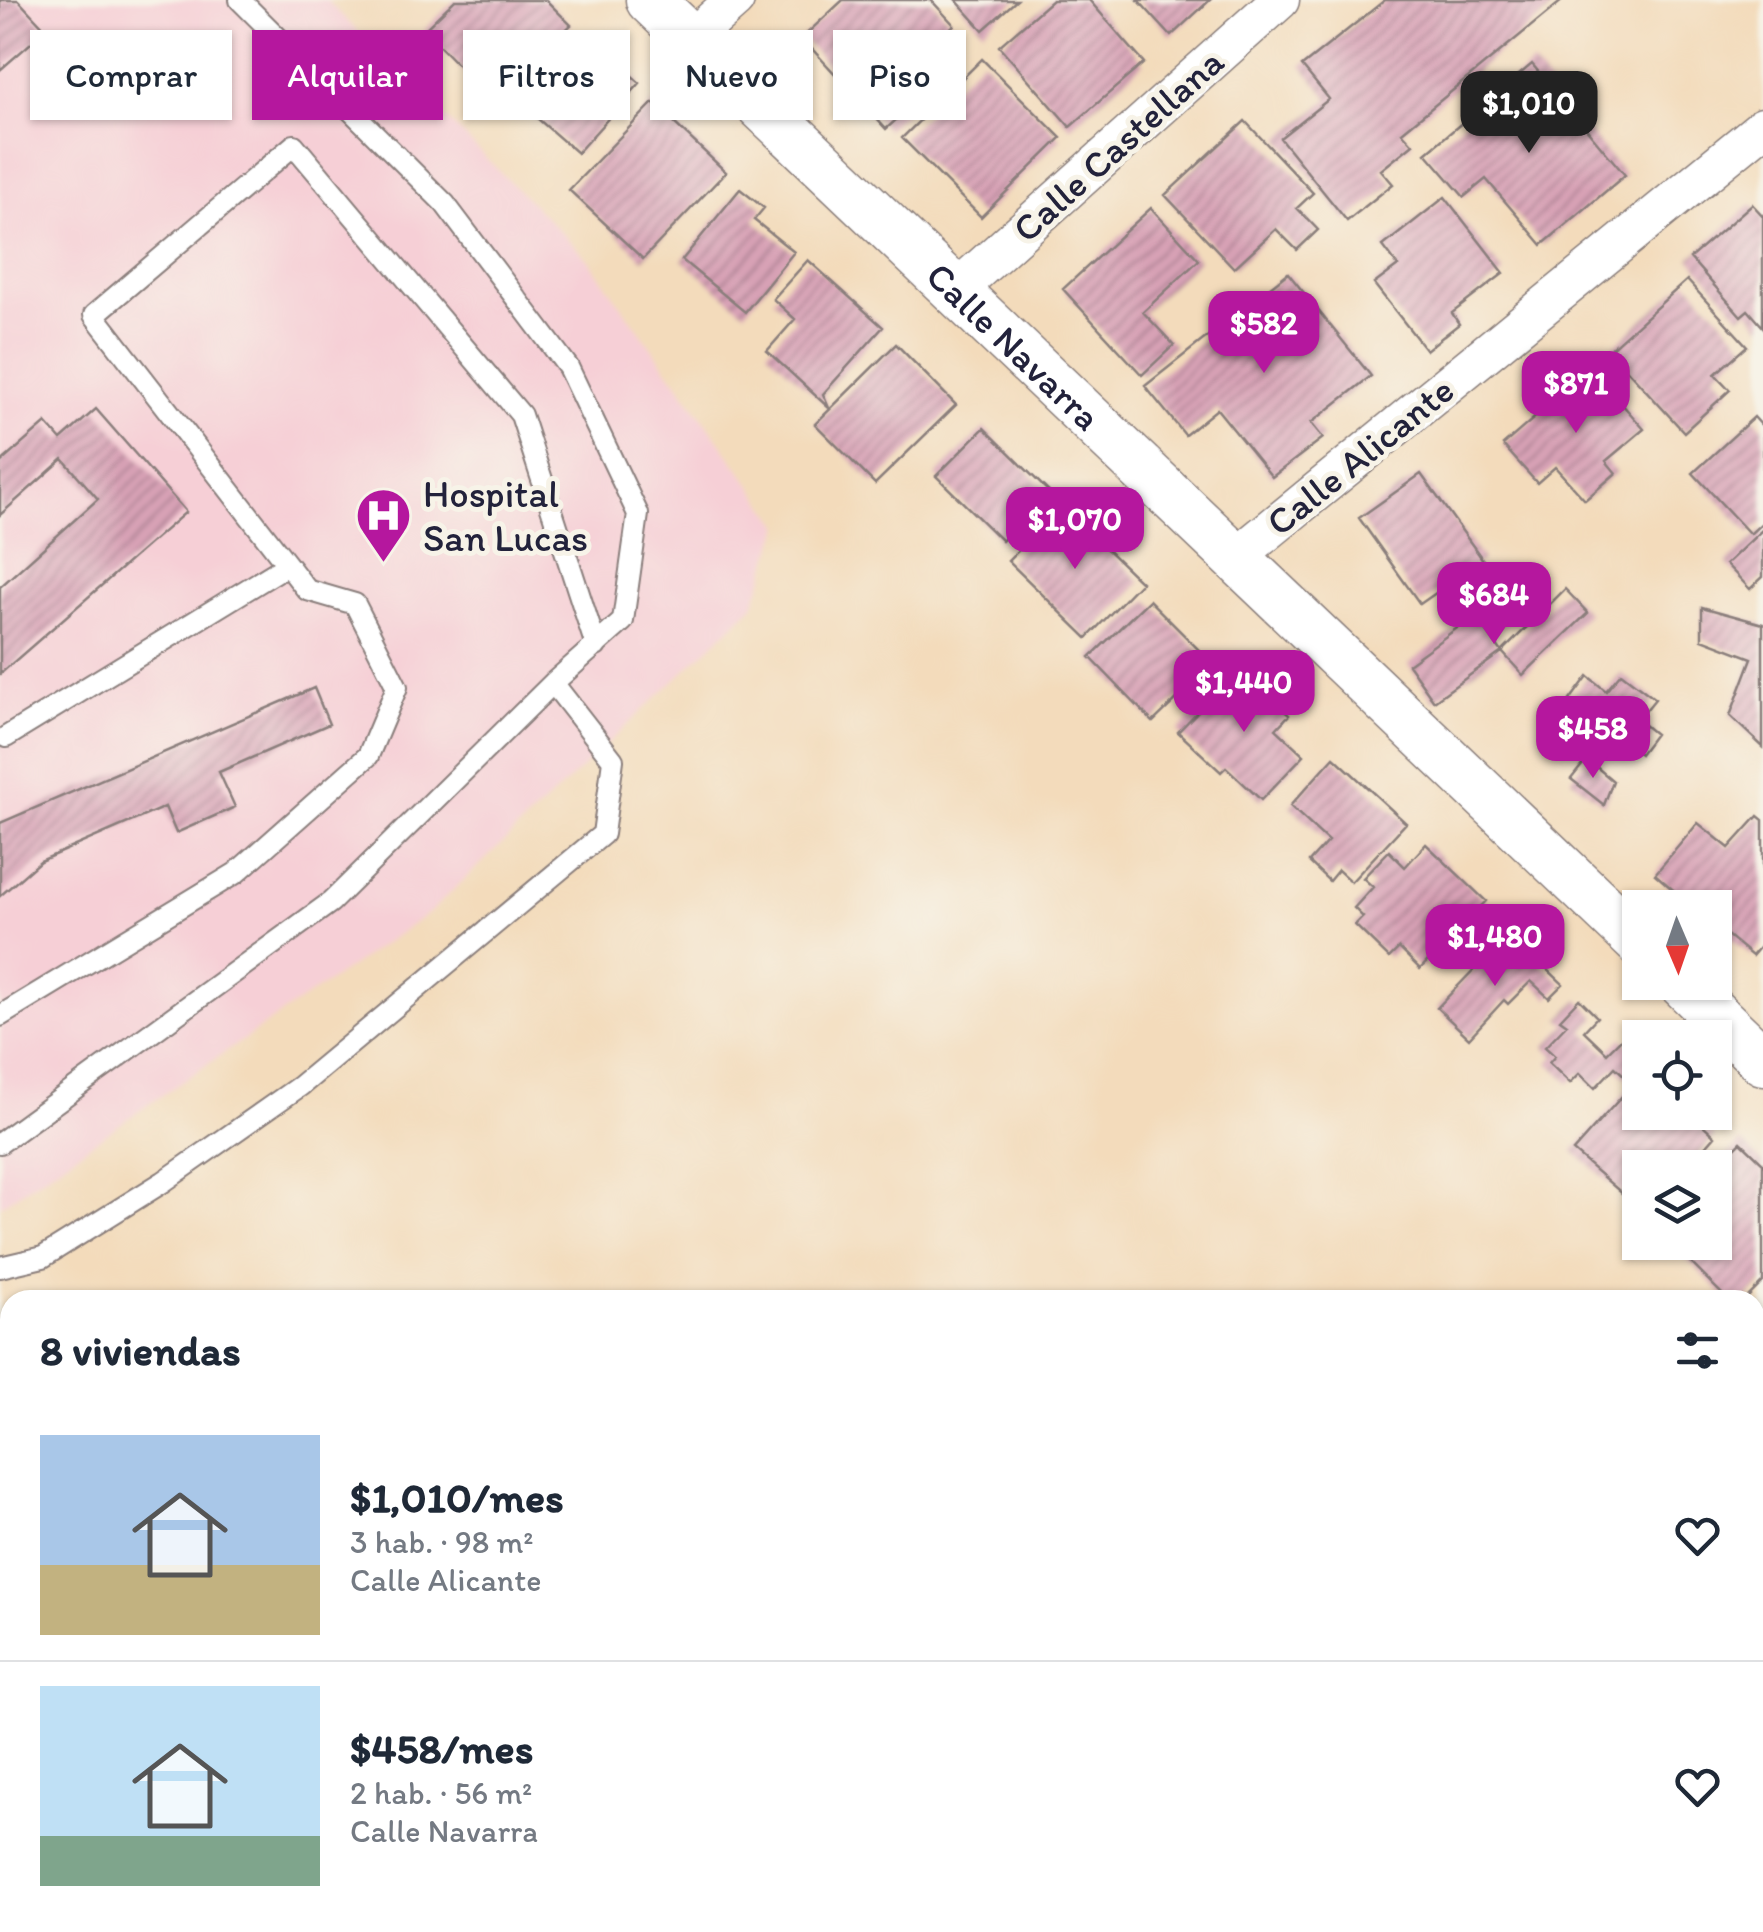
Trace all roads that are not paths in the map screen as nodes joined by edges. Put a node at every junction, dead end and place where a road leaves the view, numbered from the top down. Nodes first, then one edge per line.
1 (240, 0) edge
2 (650, 0) edge
3 (735, 0) edge
4 (1280, 0) edge
5 (682, 30) edge
6 (701, 30) edge
7 (777, 120) edge
8 (1763, 127) edge
9 (956, 290) junction
10 (1235, 558) junction
11 (287, 565) junction
12 (596, 646) junction
13 (552, 682) junction
14 (6, 737) dead end
15 (1622, 927) edge
16 (1700, 1000) edge
17 (0, 1016) edge
18 (1763, 1061) edge
19 (0, 1143) edge
20 (0, 1267) edge

1 - 12 lane
2 - 5 street, Calle Navarra
3 - 6 street
4 - 9 street, Calle Castellana
7 - 9 street, Calle Navarra
8 - 10 street, Calle Alicante
9 - 10 street, Calle Navarra
10 - 15 street, Calle Navarra
11 - 12 lane
11 - 14 lane
11 - 17 lane
12 - 13 lane
13 - 19 lane
13 - 20 lane
16 - 18 street

